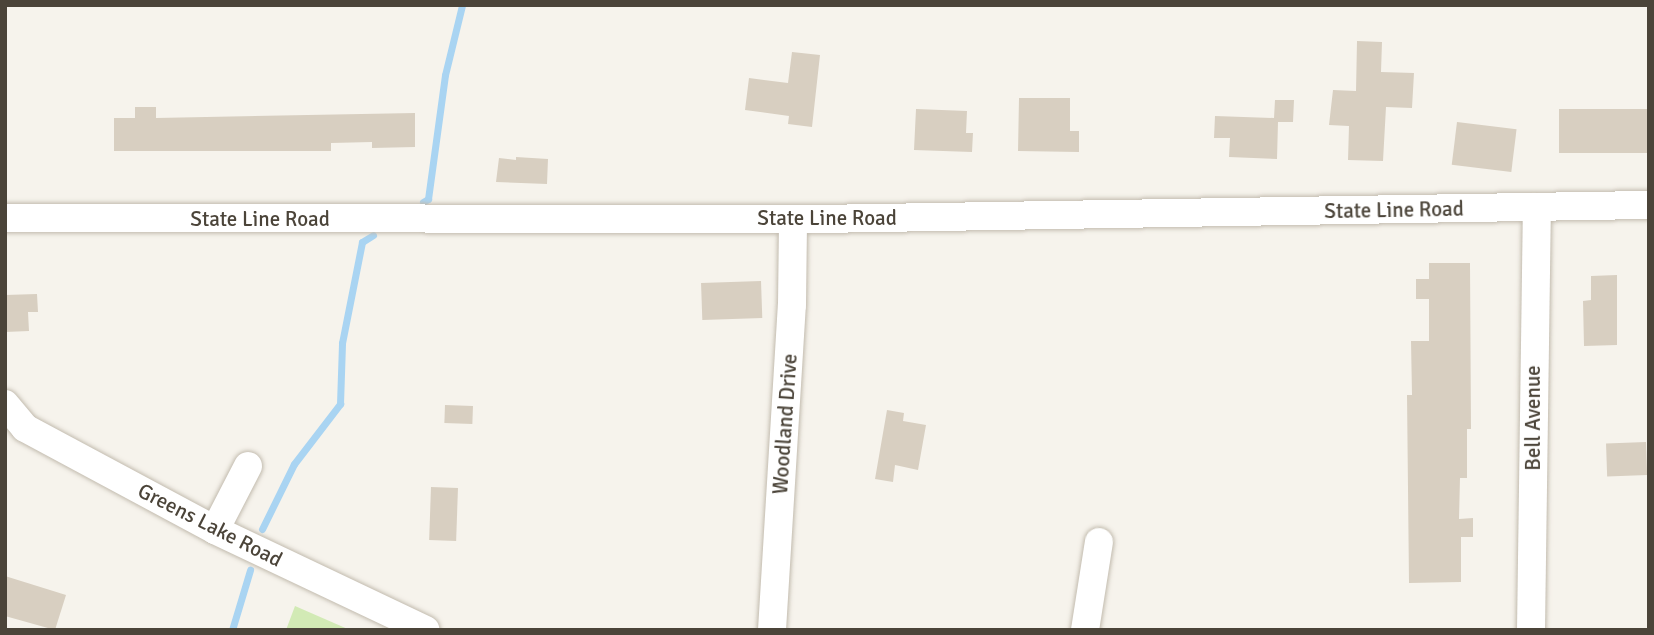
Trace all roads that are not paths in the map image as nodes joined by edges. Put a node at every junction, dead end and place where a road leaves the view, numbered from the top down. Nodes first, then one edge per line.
1 (1649, 205) edge
2 (1537, 207) junction
3 (5, 218) edge
4 (793, 219) junction
5 (5, 404) edge
6 (248, 466) dead end
7 (215, 530) junction
8 (1099, 542) dead end
9 (426, 630) edge
10 (772, 630) edge
11 (1085, 630) edge
12 (1531, 630) edge

1 - 2 street, State Line Road
2 - 4 street, State Line Road
2 - 12 street, Bell Avenue
3 - 4 street, State Line Road
4 - 10 street, Woodland Drive
5 - 7 street, Greens Lake Road
6 - 7 street
7 - 9 street, Greens Lake Road
8 - 11 street

